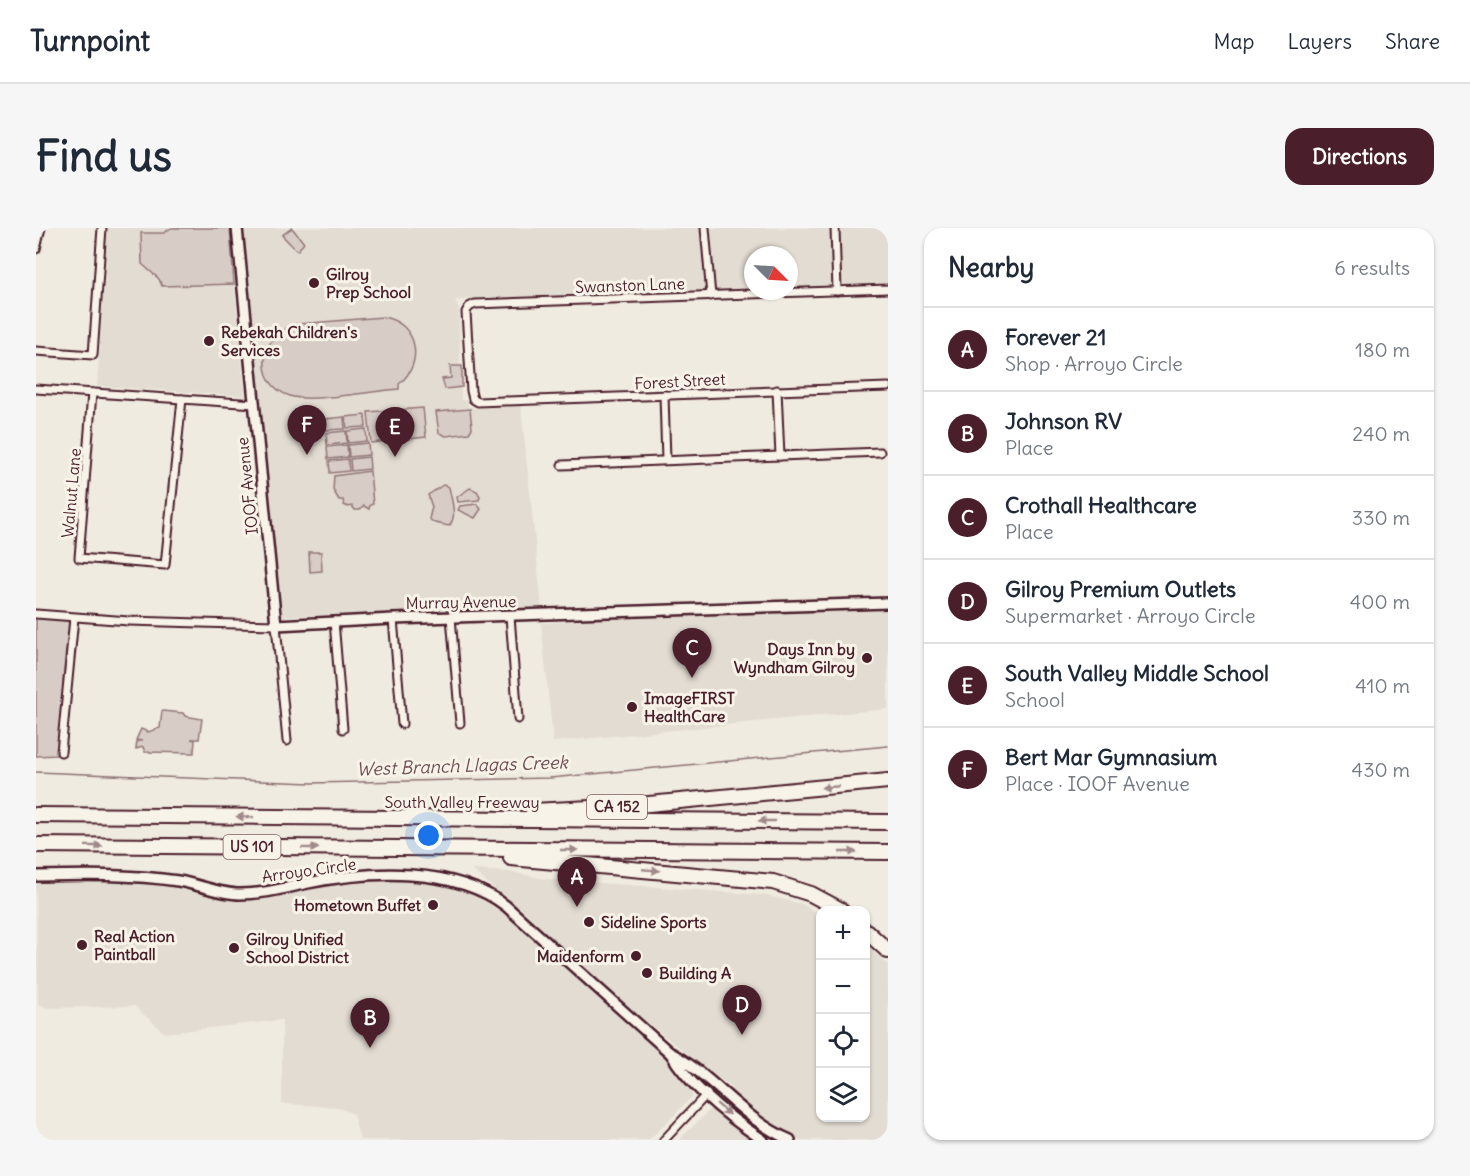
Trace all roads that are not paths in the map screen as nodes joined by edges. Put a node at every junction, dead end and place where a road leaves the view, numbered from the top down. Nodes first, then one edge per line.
1 (41, 228) edge
2 (102, 228) edge
3 (237, 228) edge
4 (705, 228) edge
5 (835, 228) edge
6 (36, 249) edge
7 (888, 289) edge
8 (837, 291) junction
9 (711, 296) junction
10 (36, 351) edge
11 (888, 387) edge
12 (36, 389) edge
13 (777, 390) junction
14 (92, 393) junction
15 (664, 395) junction
16 (182, 399) junction
17 (474, 400) joint
18 (255, 404) junction
19 (880, 452) dead end
20 (780, 456) junction
21 (666, 460) junction
22 (562, 465) dead end
23 (888, 603) edge
24 (36, 614) edge
25 (510, 616) junction
26 (451, 617) junction
27 (74, 618) junction
28 (393, 619) junction
29 (334, 621) junction
30 (276, 625) junction
31 (518, 719) dead end
32 (460, 723) dead end
33 (402, 724) dead end
34 (343, 729) dead end
35 (286, 741) dead end
36 (61, 752) dead end
37 (888, 781) edge
38 (36, 815) edge
39 (345, 818) junction
40 (888, 822) edge
41 (36, 845) edge
42 (468, 849) junction
43 (888, 852) edge
44 (36, 876) edge
45 (834, 906) edge
46 (870, 935) edge
47 (888, 951) edge
48 (669, 1052) junction
49 (706, 1094) junction
50 (664, 1140) edge
51 (763, 1140) edge
52 (789, 1140) edge

1 - 6 street
2 - 10 street
3 - 18 street, IOOF Avenue
4 - 9 street
5 - 8 street
7 - 8 street, Swanston Lane
8 - 9 street, Swanston Lane
9 - 17 street, Swanston Lane
11 - 13 street, Forest Street
12 - 14 street
13 - 15 street, Forest Street
13 - 20 street
14 - 16 street
14 - 16 street, Walnut Lane
15 - 17 street, Forest Street
15 - 21 street
16 - 18 street
18 - 30 street, IOOF Avenue
19 - 20 street
20 - 21 street
21 - 22 street
23 - 25 street, Murray Avenue
24 - 27 street, Murray Avenue
25 - 26 street, Murray Avenue
25 - 31 street
26 - 28 street, Murray Avenue
26 - 32 street
27 - 30 street, Murray Avenue
27 - 36 street
28 - 29 street, Murray Avenue
28 - 33 street
29 - 30 street, Murray Avenue
29 - 34 street
30 - 35 street, IOOF Avenue
37 -> 39 highway, CA 152
39 -> 38 highway, South Valley Freeway / US 101
40 -> 39 highway, South Valley Freeway / US 101
41 -> 42 highway, US 101
42 -> 43 highway, US 101
42 -> 45 highway
44 - 48 street, Arroyo Circle
46 - 47 highway
48 - 49 street, Arroyo Circle
48 - 52 street, Arroyo Circle
49 - 50 street
49 -> 51 street, Arroyo Circle

